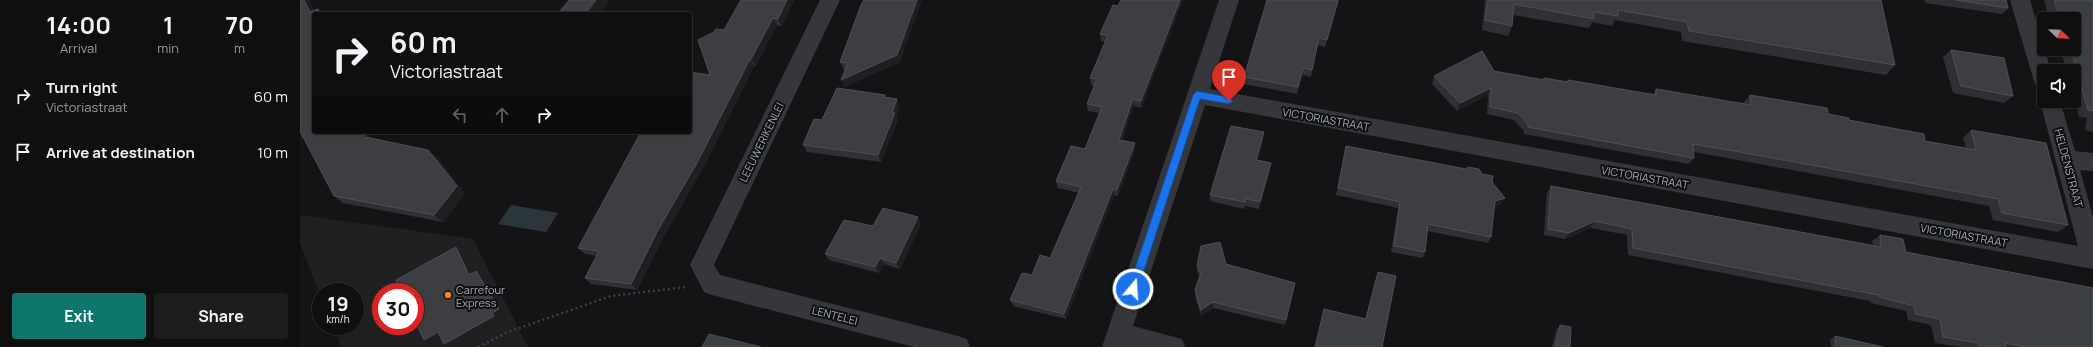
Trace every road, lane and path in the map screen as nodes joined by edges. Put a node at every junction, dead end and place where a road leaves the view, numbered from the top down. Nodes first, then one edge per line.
1 (830, 0) edge
2 (1229, 0) edge
3 (2020, 0) edge
4 (2039, 64) edge
5 (1197, 95) junction
6 (2052, 108) edge
7 (2068, 160) junction
8 (2093, 162) edge
9 (2093, 258) edge
10 (712, 284) junction
11 (1116, 340) edge
12 (478, 347) edge
13 (958, 347) edge
14 (1173, 347) edge

1 - 10 street, LEEUWERIKENLEI
2 - 5 street
3 - 4 street
5 - 9 street, VICTORIASTRAAT
5 - 11 street
6 - 7 street, HELDENSTRAAT
7 - 8 street
7 - 9 street, HELDENSTRAAT
10 - 12 path
10 - 13 street, LENTELEI
11 - 14 street

